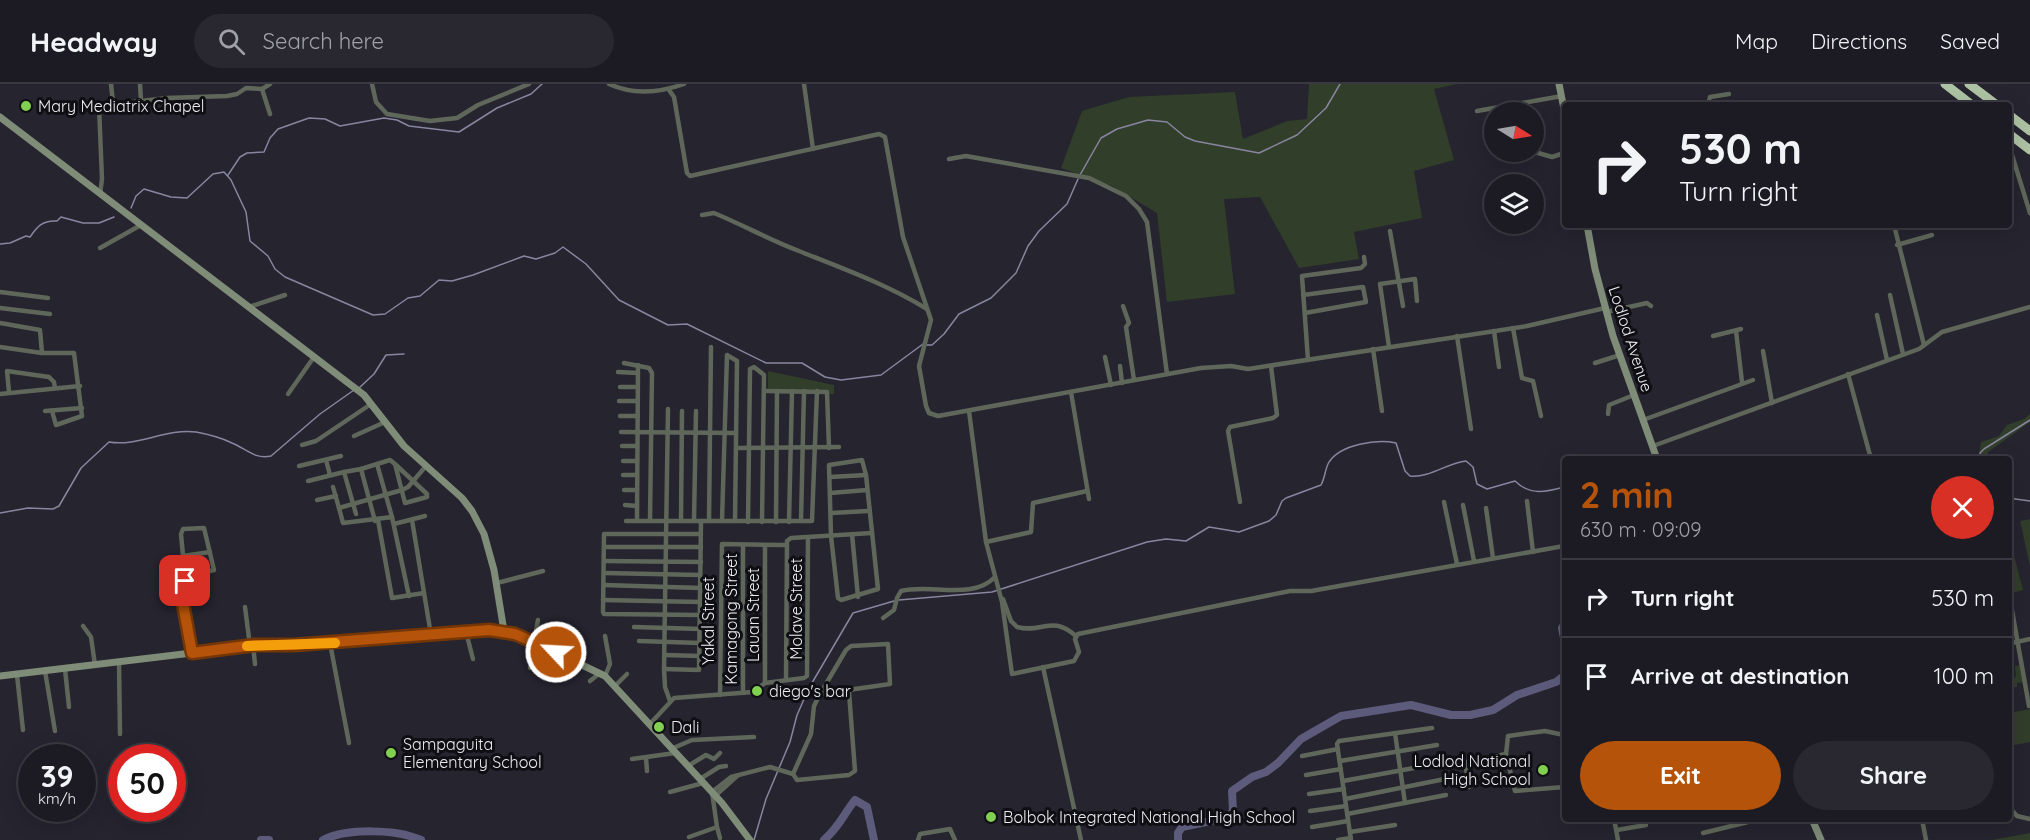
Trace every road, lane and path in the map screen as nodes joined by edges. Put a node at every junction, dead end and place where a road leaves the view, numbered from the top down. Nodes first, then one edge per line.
1 (111, 84) edge
2 (140, 84) edge
3 (270, 84) edge
4 (372, 84) edge
5 (529, 84) edge
6 (609, 84) edge
7 (684, 84) edge
8 (804, 84) edge
9 (1559, 84) edge
10 (1945, 84) edge
11 (1969, 84) edge
12 (261, 89) junction
13 (669, 90) junction
14 (1729, 94) dead end
15 (1562, 96) junction
16 (141, 101) junction
17 (1563, 102) edge
18 (1709, 102) edge
19 (1968, 102) edge
20 (1993, 102) edge
21 (113, 103) junction
22 (1476, 111) dead end
23 (270, 114) dead end
24 (0, 117) edge
25 (2012, 117) edge
26 (2030, 131) edge
27 (2012, 136) edge
28 (813, 150) junction
29 (2030, 150) edge
30 (1562, 154) edge
31 (1544, 155) edge
32 (2012, 155) dead end
33 (949, 159) dead end
34 (100, 194) junction
35 (2030, 213) edge
36 (702, 215) dead end
37 (141, 225) junction
38 (1588, 228) edge
39 (1894, 228) edge
40 (1390, 231) dead end
41 (1932, 235) dead end
42 (1897, 245) junction
43 (100, 248) dead end
44 (1364, 257) dead end
45 (1399, 281) junction
46 (0, 292) edge
47 (285, 295) dead end
48 (1303, 295) junction
49 (1890, 295) dead end
50 (48, 298) dead end
51 (1417, 301) dead end
52 (1123, 306) dead end
53 (1403, 306) dead end
54 (1651, 306) dead end
55 (249, 307) junction
56 (2030, 307) edge
57 (0, 308) edge
58 (927, 309) junction
59 (1605, 310) junction
60 (1305, 313) junction
61 (50, 314) dead end
62 (1877, 315) dead end
63 (0, 323) edge
64 (1513, 328) junction
65 (1494, 331) junction
66 (1457, 336) junction
67 (1713, 336) dead end
68 (1924, 345) junction
69 (711, 346) dead end
70 (0, 347) edge
71 (1389, 347) junction
72 (1373, 349) junction
73 (1763, 351) dead end
74 (42, 353) junction
75 (1903, 354) junction
76 (1620, 355) junction
77 (314, 357) junction
78 (1105, 357) dead end
79 (1308, 360) junction
80 (1887, 360) junction
81 (624, 363) dead end
82 (1595, 363) dead end
83 (6, 365) dead end
84 (638, 366) junction
85 (1120, 366) dead end
86 (1271, 366) junction
87 (1499, 368) dead end
88 (7, 371) junction
89 (618, 372) dead end
90 (638, 373) junction
91 (1848, 374) junction
92 (1167, 375) junction
93 (1753, 380) dead end
94 (1134, 381) junction
95 (1742, 382) junction
96 (1122, 383) junction
97 (1111, 385) junction
98 (80, 386) junction
99 (620, 387) dead end
100 (638, 387) junction
101 (55, 388) junction
102 (765, 391) junction
103 (777, 391) junction
104 (792, 391) junction
105 (804, 391) junction
106 (817, 391) junction
107 (1071, 392) junction
108 (9, 393) junction
109 (0, 394) edge
110 (288, 394) dead end
111 (1634, 395) junction
112 (620, 401) dead end
113 (638, 401) junction
114 (1772, 403) junction
115 (371, 404) junction
116 (82, 408) junction
117 (668, 409) dead end
118 (45, 411) dead end
119 (52, 411) junction
120 (682, 411) dead end
121 (696, 411) dead end
122 (969, 411) junction
123 (1382, 411) dead end
124 (1608, 414) dead end
125 (620, 416) dead end
126 (638, 416) junction
127 (1541, 416) dead end
128 (1643, 420) junction
129 (385, 422) junction
130 (1471, 429) dead end
131 (637, 431) junction
132 (651, 431) junction
133 (621, 432) dead end
134 (667, 432) junction
135 (682, 432) junction
136 (696, 432) junction
137 (709, 432) junction
138 (723, 432) junction
139 (736, 433) junction
140 (354, 436) dead end
141 (302, 445) dead end
142 (622, 446) dead end
143 (637, 446) junction
144 (1653, 446) junction
145 (839, 447) dead end
146 (736, 448) junction
147 (749, 448) junction
148 (763, 448) junction
149 (776, 448) junction
150 (790, 448) junction
151 (802, 448) junction
152 (816, 448) junction
153 (829, 448) junction
154 (341, 456) dead end
155 (1656, 456) edge
156 (1869, 456) edge
157 (326, 460) junction
158 (623, 461) dead end
159 (637, 461) junction
160 (377, 464) junction
161 (395, 464) junction
162 (299, 466) dead end
163 (426, 466) junction
164 (361, 469) junction
165 (344, 472) junction
166 (330, 475) junction
167 (623, 475) dead end
168 (637, 476) junction
169 (866, 476) junction
170 (830, 477) junction
171 (308, 481) dead end
172 (414, 482) junction
173 (333, 487) dead end
174 (402, 490) junction
175 (624, 490) dead end
176 (637, 490) junction
177 (867, 490) junction
178 (1087, 491) junction
179 (830, 493) junction
180 (385, 495) junction
181 (336, 496) junction
182 (369, 499) junction
183 (1089, 499) dead end
184 (317, 500) dead end
185 (1527, 501) dead end
186 (1240, 502) dead end
187 (1444, 502) dead end
188 (353, 504) junction
189 (625, 505) dead end
190 (1463, 505) dead end
191 (637, 506) junction
192 (339, 508) junction
193 (1486, 508) dead end
194 (868, 511) junction
195 (831, 513) junction
196 (356, 514) dead end
197 (425, 516) dead end
198 (392, 517) junction
199 (376, 520) junction
200 (412, 520) junction
201 (637, 520) junction
202 (650, 520) junction
203 (665, 520) junction
204 (626, 521) dead end
205 (681, 521) junction
206 (694, 521) junction
207 (701, 521) junction
208 (709, 521) junction
209 (722, 521) junction
210 (735, 521) junction
211 (801, 521) junction
212 (748, 522) junction
213 (762, 522) junction
214 (776, 522) junction
215 (789, 522) junction
216 (343, 523) junction
217 (335, 524) dead end
218 (394, 524) junction
219 (872, 533) junction
220 (665, 534) junction
221 (701, 534) junction
222 (852, 534) junction
223 (831, 536) junction
224 (808, 538) junction
225 (986, 542) junction
226 (743, 545) junction
227 (765, 546) junction
228 (785, 546) junction
229 (1562, 546) edge
230 (604, 547) junction
231 (666, 547) junction
232 (701, 547) junction
233 (210, 552) junction
234 (1533, 552) junction
235 (183, 556) junction
236 (1493, 558) junction
237 (604, 561) junction
238 (666, 561) junction
239 (1474, 561) junction
240 (701, 562) junction
241 (1457, 564) junction
242 (543, 571) dead end
243 (604, 573) junction
244 (665, 574) junction
245 (700, 575) junction
246 (185, 577) junction
247 (995, 577) junction
248 (497, 583) junction
249 (604, 585) junction
250 (998, 586) junction
251 (665, 588) junction
252 (700, 588) junction
253 (424, 593) junction
254 (409, 596) junction
255 (858, 597) junction
256 (603, 600) junction
257 (665, 601) junction
258 (700, 602) junction
259 (245, 607) dead end
260 (2012, 607) edge
261 (665, 614) junction
262 (700, 615) junction
263 (883, 618) dead end
264 (538, 620) dead end
265 (83, 626) dead end
266 (634, 627) dead end
267 (665, 628) junction
268 (700, 629) junction
269 (504, 631) junction
270 (466, 632) junction
271 (431, 635) junction
272 (604, 636) dead end
273 (1076, 636) junction
274 (2030, 639) edge
275 (639, 641) dead end
276 (665, 641) junction
277 (2019, 641) junction
278 (330, 643) junction
279 (536, 643) junction
280 (700, 643) junction
281 (2012, 643) edge
282 (252, 646) junction
283 (192, 653) junction
284 (665, 655) junction
285 (700, 656) junction
286 (473, 659) dead end
287 (119, 662) junction
288 (255, 664) dead end
289 (95, 665) junction
290 (1043, 667) junction
291 (530, 668) dead end
292 (65, 669) junction
293 (664, 669) junction
294 (699, 670) junction
295 (45, 671) junction
296 (602, 674) junction
297 (627, 674) dead end
298 (17, 675) junction
299 (0, 676) edge
300 (699, 678) dead end
301 (786, 680) junction
302 (590, 681) dead end
303 (765, 683) junction
304 (615, 686) junction
305 (849, 692) junction
306 (743, 693) junction
307 (820, 694) junction
308 (720, 695) junction
309 (670, 701) junction
310 (2030, 706) edge
311 (69, 707) dead end
312 (649, 725) junction
313 (1432, 728) dead end
314 (23, 730) dead end
315 (55, 731) dead end
316 (120, 734) dead end
317 (1395, 734) junction
318 (1562, 735) edge
319 (754, 737) dead end
320 (349, 743) dead end
321 (1437, 745) dead end
322 (1338, 749) junction
323 (673, 751) junction
324 (1397, 752) junction
325 (720, 753) dead end
326 (1506, 754) junction
327 (1302, 756) dead end
328 (646, 758) junction
329 (632, 759) dead end
330 (1340, 761) junction
331 (1456, 761) dead end
332 (1465, 762) junction
333 (1441, 763) dead end
334 (687, 766) junction
335 (726, 766) dead end
336 (1341, 769) junction
337 (647, 771) dead end
338 (1400, 771) junction
339 (793, 774) junction
340 (1306, 775) dead end
341 (1445, 779) dead end
342 (702, 781) junction
343 (1343, 781) junction
344 (1469, 787) dead end
345 (1562, 787) edge
346 (1344, 789) junction
347 (1403, 789) junction
348 (670, 792) dead end
349 (714, 794) junction
350 (1309, 795) dead end
351 (1446, 795) dead end
352 (1345, 799) junction
353 (1405, 803) junction
354 (1346, 806) junction
355 (2012, 810) edge
356 (1311, 811) dead end
357 (1347, 814) junction
358 (2030, 819) edge
359 (1348, 821) junction
360 (1615, 822) edge
361 (1748, 822) edge
362 (1813, 822) edge
363 (1923, 822) edge
364 (1395, 825) dead end
365 (1646, 825) dead end
366 (717, 827) junction
367 (1312, 827) dead end
368 (1617, 830) junction
369 (1703, 833) dead end
370 (689, 837) dead end
371 (1351, 837) edge
372 (720, 838) dead end
373 (749, 839) edge
374 (918, 840) edge
375 (955, 840) edge
376 (1081, 840) edge
377 (1338, 840) edge
378 (1618, 840) edge
379 (1821, 840) edge
380 (1926, 840) edge

1 - 21 street
2 - 16 street
3 - 12 street
4 - 5 street
6 - 13 street
7 - 13 street
8 - 28 street
9 - 15 main road
10 - 19 highway
11 - 20 highway
12 - 16 street
12 - 23 street
13 - 28 street
14 - 18 street
15 - 17 main road
15 - 22 street
16 - 21 street
21 - 34 street
24 - 34 main road
25 - 26 highway
27 - 29 highway
28 - 58 street
30 - 31 street
32 - 35 street
33 - 92 street
34 - 37 main road
36 - 58 street
37 - 43 street
37 - 55 main road
38 - 59 main road, Lodlod Avenue
39 - 42 street
40 - 45 street
41 - 42 street
42 - 68 street
44 - 48 street
45 - 51 street
45 - 53 street
45 - 71 street
46 - 50 street
47 - 55 street
48 - 60 street
48 - 60 street
49 - 75 street
52 - 94 street
54 - 59 street
55 - 77 main road
56 - 68 street
57 - 61 street
58 - 122 street
59 - 64 street
59 - 76 main road, Lodlod Avenue
60 - 79 street
62 - 80 street
63 - 74 street
64 - 65 street
64 - 127 street
65 - 66 street
65 - 87 street
66 - 71 street
66 - 130 street
67 - 95 street
68 - 75 street
69 - 137 street
70 - 74 street
71 - 72 street
72 - 79 street
72 - 123 street
73 - 114 street
74 - 98 street
75 - 80 street
76 - 82 street
76 - 111 main road, Lodlod Avenue
77 - 110 street
77 - 115 main road
78 - 97 street
79 - 86 street
80 - 91 street
81 - 84 street
83 - 88 street
84 - 90 street
84 - 132 street
85 - 96 street
86 - 92 street
86 - 186 street
88 - 101 street
88 - 108 street
89 - 90 street
90 - 100 street
91 - 114 street
91 - 156 street
92 - 94 street
93 - 95 street
94 - 96 street
95 - 128 street
96 - 97 street
97 - 107 street
98 - 101 street
98 - 116 street
99 - 100 street
100 - 113 street
101 - 108 street
102 - 103 street
102 - 147 street
102 - 148 street
103 - 104 street
103 - 149 street
104 - 105 street
104 - 150 street
105 - 106 street
105 - 151 street
106 - 152 street
106 - 153 street
107 - 122 street
107 - 178 street
108 - 109 street
111 - 124 street
111 - 128 main road, Lodlod Avenue
112 - 113 street
113 - 126 street
114 - 144 street
115 - 129 main road
115 - 141 street
116 - 119 street
116 - 119 street
117 - 134 street
118 - 119 street
120 - 135 street
121 - 136 street
122 - 225 street
125 - 126 street
126 - 131 street
128 - 144 main road, Lodlod Avenue
129 - 140 street
129 - 163 main road
131 - 132 street
131 - 133 street
131 - 143 street
132 - 134 street
132 - 202 street
134 - 135 street
134 - 203 street
135 - 136 street
135 - 205 street
136 - 137 street
136 - 206 street
137 - 138 street
137 - 208 street
138 - 139 street
138 - 139 street
138 - 209 street
139 - 146 street
142 - 143 street
143 - 159 street
144 - 155 main road, Lodlod Avenue
145 - 153 street
146 - 147 street
146 - 210 street
147 - 148 street
147 - 212 street
148 - 149 street
148 - 213 street
149 - 150 street
149 - 214 street
150 - 151 street
150 - 215 street
151 - 152 street
151 - 211 street
152 - 153 street
152 - 211 street
154 - 157 street
157 - 162 street
157 - 166 street
158 - 159 street
159 - 168 street
160 - 161 street
160 - 164 street
160 - 180 street
161 - 172 street
161 - 174 street
163 - 172 street
163 - 248 main road
164 - 165 street
164 - 182 street
165 - 166 street
165 - 188 street
166 - 171 street
167 - 168 street
168 - 176 street
169 - 170 street
169 - 170 street
169 - 177 street
170 - 179 street
172 - 174 street
172 - 174 street
173 - 181 street
174 - 180 street
175 - 176 street
176 - 191 street
177 - 179 street
177 - 194 street
178 - 183 street
178 - 225 street
179 - 195 street
180 - 182 street
180 - 198 street
181 - 184 street
181 - 192 street
182 - 188 street
182 - 199 street
185 - 234 street
187 - 241 street
188 - 192 street
188 - 196 street
189 - 191 street
190 - 239 street
191 - 201 street
192 - 216 street
193 - 236 street
194 - 195 street
194 - 219 street
195 - 223 street
197 - 200 street
198 - 199 street
198 - 218 street
199 - 216 street
199 - 254 street
200 - 218 street
200 - 253 street
201 - 202 street
201 - 204 street
202 - 203 street
203 - 205 street
203 - 220 street
205 - 206 street
206 - 207 street
207 - 208 street
207 - 221 street
208 - 209 street
209 - 210 street
210 - 212 street
211 - 215 street
212 - 213 street
213 - 214 street
214 - 215 street
216 - 217 street
218 - 254 street
219 - 222 street
219 - 255 street
220 - 221 street
220 - 230 street
220 - 231 street
221 - 232 street
222 - 223 street
222 - 255 street
223 - 224 street
223 - 255 street
224 - 228 street
224 - 301 street, Molave Street
225 - 247 street
226 - 227 street
226 - 306 street, Kamagong Street
226 - 308 street, Yakal Street
227 - 228 street
227 - 303 street, Lauan Street
228 - 301 street
229 - 234 street
230 - 231 street
230 - 237 street
231 - 232 street
231 - 238 street
232 - 240 street
233 - 235 street
233 - 235 street
233 - 246 street
234 - 236 street
235 - 246 street
236 - 239 street
237 - 238 street
237 - 243 street
238 - 240 street
238 - 244 street
239 - 241 street
240 - 245 street
241 - 273 street
242 - 248 street
243 - 244 street
243 - 249 street
244 - 245 street
244 - 251 street
245 - 252 street
246 - 283 street
247 - 250 street
247 - 263 street
248 - 269 main road
249 - 251 street
249 - 256 street
250 - 273 street
250 - 290 street
251 - 252 street
251 - 257 street
252 - 258 street
253 - 254 street
253 - 271 street
256 - 257 street
256 - 261 street
257 - 258 street
257 - 261 street
258 - 262 street
259 - 282 street
260 - 277 street
261 - 262 street
261 - 267 street
262 - 268 street
264 - 279 street
265 - 289 street
266 - 267 street
267 - 268 street
267 - 276 street
268 - 280 street
269 - 270 main road
269 - 279 main road
270 - 271 main road
270 - 286 street
271 - 278 main road
272 - 296 street
273 - 290 street
274 - 277 street
275 - 276 street
276 - 280 street
276 - 284 street
277 - 281 street
277 - 310 street
278 - 282 main road
278 - 320 street
279 - 291 street
279 - 296 main road
280 - 285 street
282 - 283 main road
282 - 288 street
283 - 287 main road
284 - 285 street
284 - 293 street
285 - 294 street
287 - 289 main road
287 - 316 street
289 - 292 main road
290 - 376 street
292 - 295 main road
292 - 311 street
293 - 294 street
293 - 309 street
294 - 300 street
295 - 298 main road
295 - 315 street
296 - 302 street
296 - 304 main road
297 - 304 street
298 - 299 main road
298 - 314 street
301 - 303 street
303 - 306 street
304 - 312 main road
305 - 307 street
305 - 307 street
305 - 339 street
306 - 308 street
307 - 339 street
308 - 309 street
309 - 312 street
312 - 323 main road
313 - 317 street
317 - 322 street
317 - 324 street
318 - 326 street
319 - 323 street
321 - 324 street
322 - 327 street
322 - 330 street
323 - 328 street
323 - 334 main road
324 - 330 street
324 - 338 street
325 - 334 street
326 - 332 street
326 - 345 street
328 - 329 street
328 - 337 street
330 - 336 street
331 - 332 street
332 - 344 street
333 - 338 street
334 - 342 main road
335 - 342 street
336 - 340 street
336 - 343 street
338 - 343 street
338 - 347 street
339 - 349 street
341 - 347 street
342 - 348 street
342 - 349 main road
343 - 346 street
346 - 350 street
346 - 352 street
347 - 352 street
347 - 353 street
349 - 366 street
349 - 373 main road
351 - 353 street
352 - 354 street
353 - 357 street
354 - 356 street
354 - 357 street
355 - 358 street
357 - 359 street
359 - 367 street
359 - 371 street
360 - 368 street
361 - 369 street
362 - 379 main road
363 - 380 street
364 - 371 street
365 - 368 street
366 - 370 street
366 - 372 street
368 - 378 street
371 - 377 street
374 - 375 street

